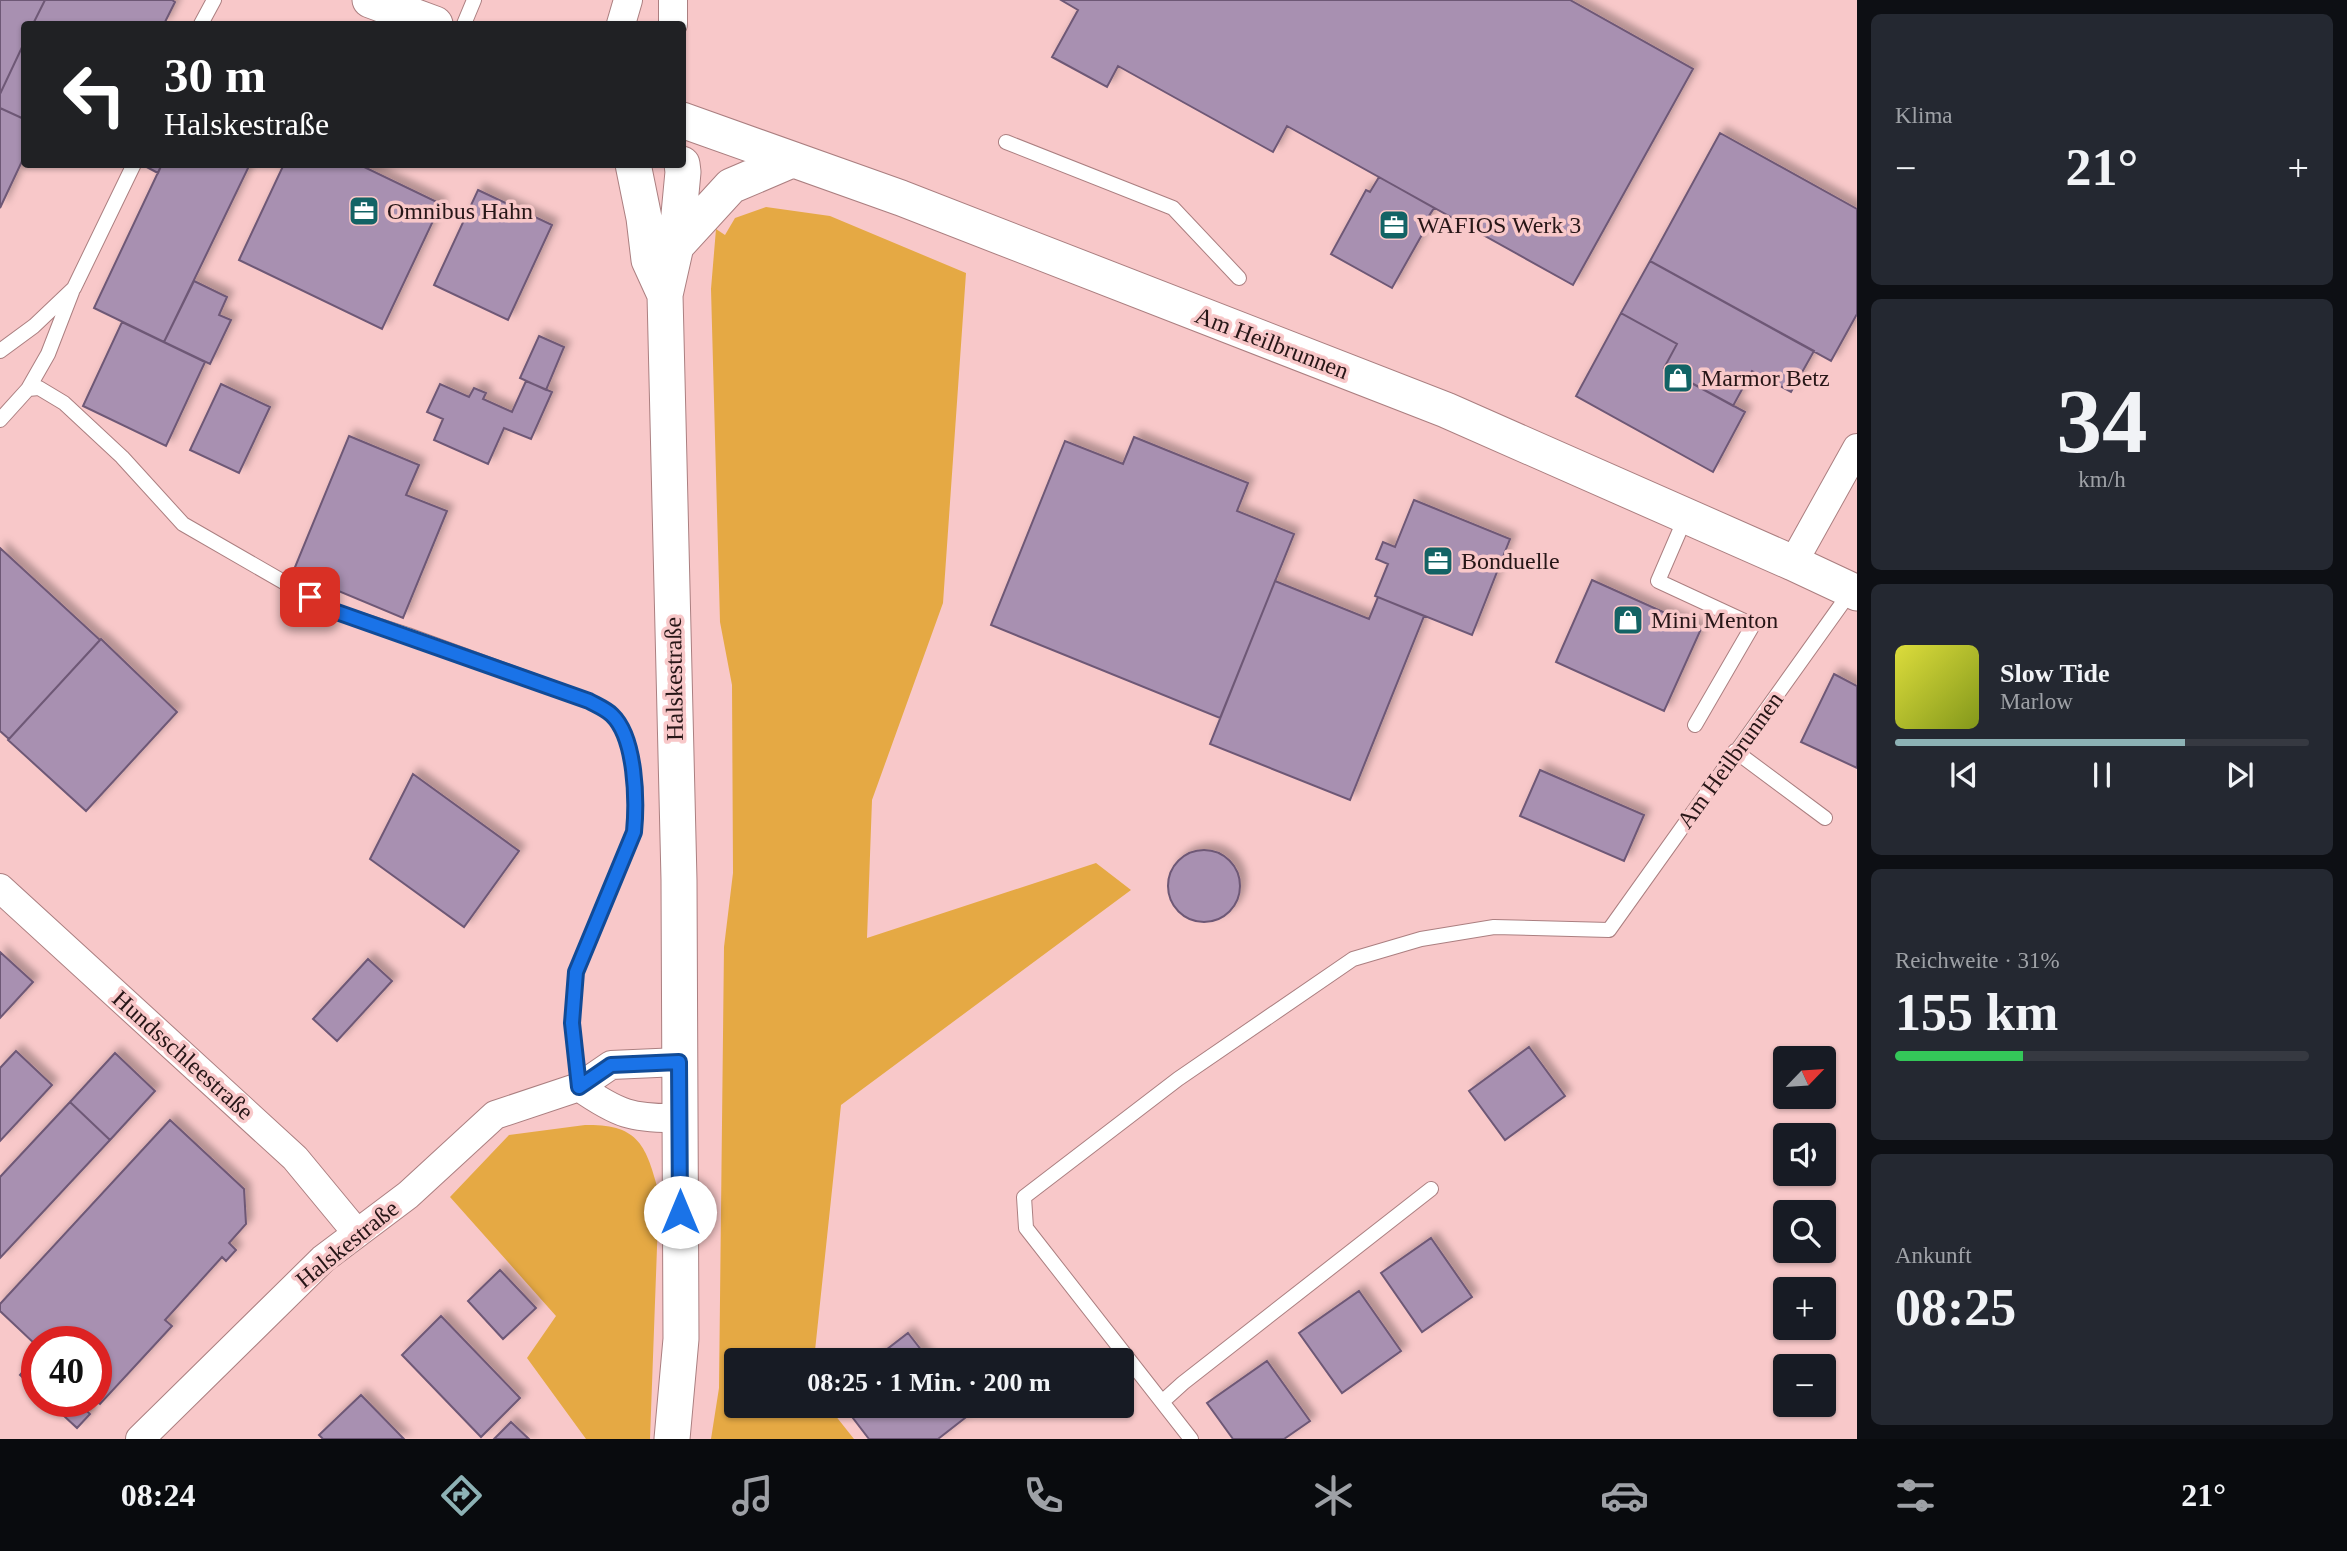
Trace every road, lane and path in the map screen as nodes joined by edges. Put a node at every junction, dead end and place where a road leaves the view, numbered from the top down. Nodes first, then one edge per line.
1 (214, 0) edge
2 (370, 0) edge
3 (628, 0) edge
4 (673, 0) edge
5 (474, 1) edge
6 (203, 21) edge
7 (427, 21) edge
8 (465, 21) edge
9 (622, 21) edge
10 (673, 21) edge
11 (686, 121) edge
12 (1006, 142) dead end
13 (792, 160) junction
14 (132, 168) edge
15 (634, 168) edge
16 (682, 168) edge
17 (676, 246) junction
18 (1239, 278) dead end
19 (74, 288) junction
20 (665, 295) junction
21 (0, 351) edge
22 (28, 389) junction
23 (0, 420) edge
24 (1857, 448) edge
25 (1686, 516) junction
26 (1793, 563) junction
27 (1854, 592) edge
28 (1695, 725) dead end
29 (1735, 751) junction
30 (1825, 818) dead end
31 (0, 888) edge
32 (679, 1062) junction
33 (579, 1087) junction
34 (679, 1118) junction
35 (1431, 1189) dead end
36 (357, 1233) junction
37 (1162, 1402) junction
38 (140, 1439) edge
39 (672, 1439) edge
40 (1191, 1439) edge

1 - 6 lane
2 - 7 street
3 - 9 street
4 - 10 street
5 - 8 lane
11 - 13 street, Am Heilbrunnen
12 - 18 lane
13 - 17 street, Halskestraße
13 - 25 street, Am Heilbrunnen
14 - 19 lane
15 - 20 street, Halskestraße
16 - 17 street, Halskestraße
17 - 20 street, Halskestraße
19 - 21 lane
19 - 22 lane
20 - 32 street, Halskestraße
22 - 23 lane
22 - 33 lane
24 - 26 street
25 - 26 street, Am Heilbrunnen
25 - 28 lane
26 - 27 street, Am Heilbrunnen
27 - 29 lane, Am Heilbrunnen
29 - 30 lane
29 - 37 lane, Am Heilbrunnen
31 - 36 street, Hundsschleestraße
32 - 33 street, Halskestraße
32 - 34 street, Halskestraße
33 - 34 street
33 - 36 street, Halskestraße
34 - 39 street, Halskestraße
35 - 37 lane
36 - 38 street, Halskestraße
37 - 40 lane

